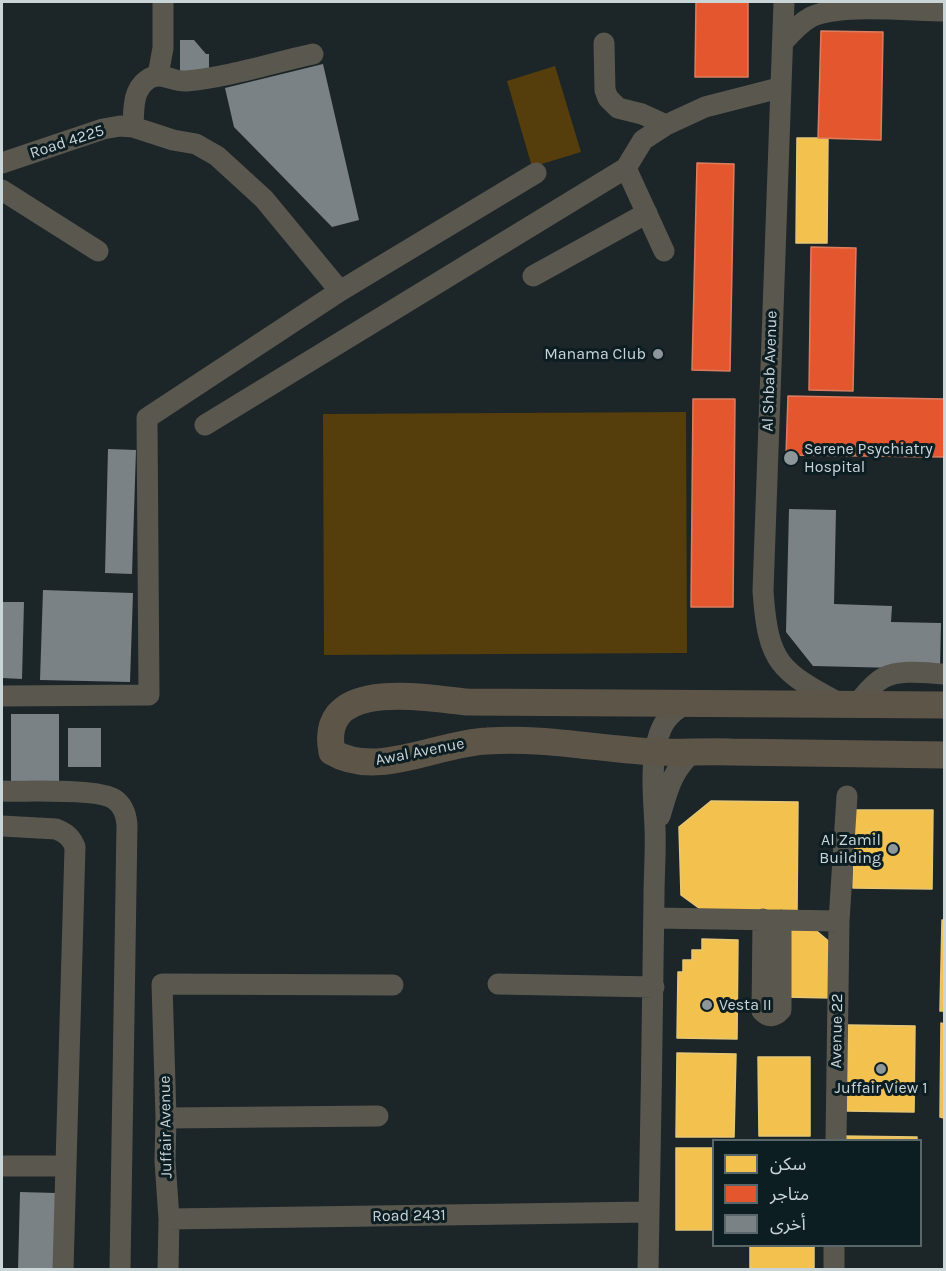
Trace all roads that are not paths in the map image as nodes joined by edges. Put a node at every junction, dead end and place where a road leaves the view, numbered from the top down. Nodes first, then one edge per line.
1 (163, 2) edge
2 (784, 2) edge
3 (945, 11) edge
4 (783, 41) junction
5 (604, 43) dead end
6 (313, 54) dead end
7 (158, 75) junction
8 (779, 88) junction
9 (666, 125) junction
10 (133, 127) junction
11 (2, 163) edge
12 (626, 168) junction
13 (536, 173) dead end
14 (2, 190) edge
15 (647, 213) junction
16 (98, 251) dead end
17 (664, 251) dead end
18 (533, 276) dead end
19 (340, 291) junction
20 (205, 425) dead end
21 (945, 674) edge
22 (2, 696) edge
23 (690, 702) junction
24 (849, 705) junction
25 (945, 705) edge
26 (694, 751) junction
27 (655, 752) junction
28 (945, 755) edge
29 (2, 791) edge
30 (847, 796) dead end
31 (2, 826) edge
32 (655, 831) junction
33 (654, 918) junction
34 (839, 921) junction
35 (498, 984) dead end
36 (393, 985) dead end
37 (654, 987) junction
38 (378, 1116) dead end
39 (166, 1118) junction
40 (836, 1139) edge
41 (2, 1166) edge
42 (66, 1166) junction
43 (649, 1212) junction
44 (169, 1220) junction
45 (834, 1247) edge
46 (63, 1269) edge
47 (120, 1269) edge
48 (168, 1269) edge
49 (648, 1269) edge
50 (834, 1269) edge

1 - 7 street
2 - 4 street, Al Shbab Avenue
3 - 4 street
4 - 8 street, Al Shbab Avenue
5 - 9 street
6 - 7 street
7 - 10 street
8 - 9 street
8 - 24 street, Al Shbab Avenue
9 - 12 street
10 - 11 street, Road 4225
10 - 19 street
12 - 15 street
12 - 20 street
13 - 19 street
14 - 16 street
15 - 17 street
15 - 18 street
19 - 22 street
21 - 24 street
23 - 24 main road, Awal Avenue
23 - 27 street
23 - 27 main road, Awal Avenue
24 - 25 main road, Awal Avenue
26 - 27 main road, Awal Avenue
26 - 28 main road, Awal Avenue
26 - 32 street
27 - 32 street
29 - 47 street
30 - 34 street, Avenue 22
31 - 42 street
32 - 33 street
33 - 34 street
33 - 37 street
34 - 40 street, Avenue 22
35 - 37 street
36 - 39 street, Juffair Avenue
37 - 43 street
38 - 39 street
39 - 44 street, Juffair Avenue
41 - 42 street
42 - 46 street
43 - 44 street, Road 2431
43 - 49 street
44 - 48 street, Juffair Avenue
45 - 50 street

